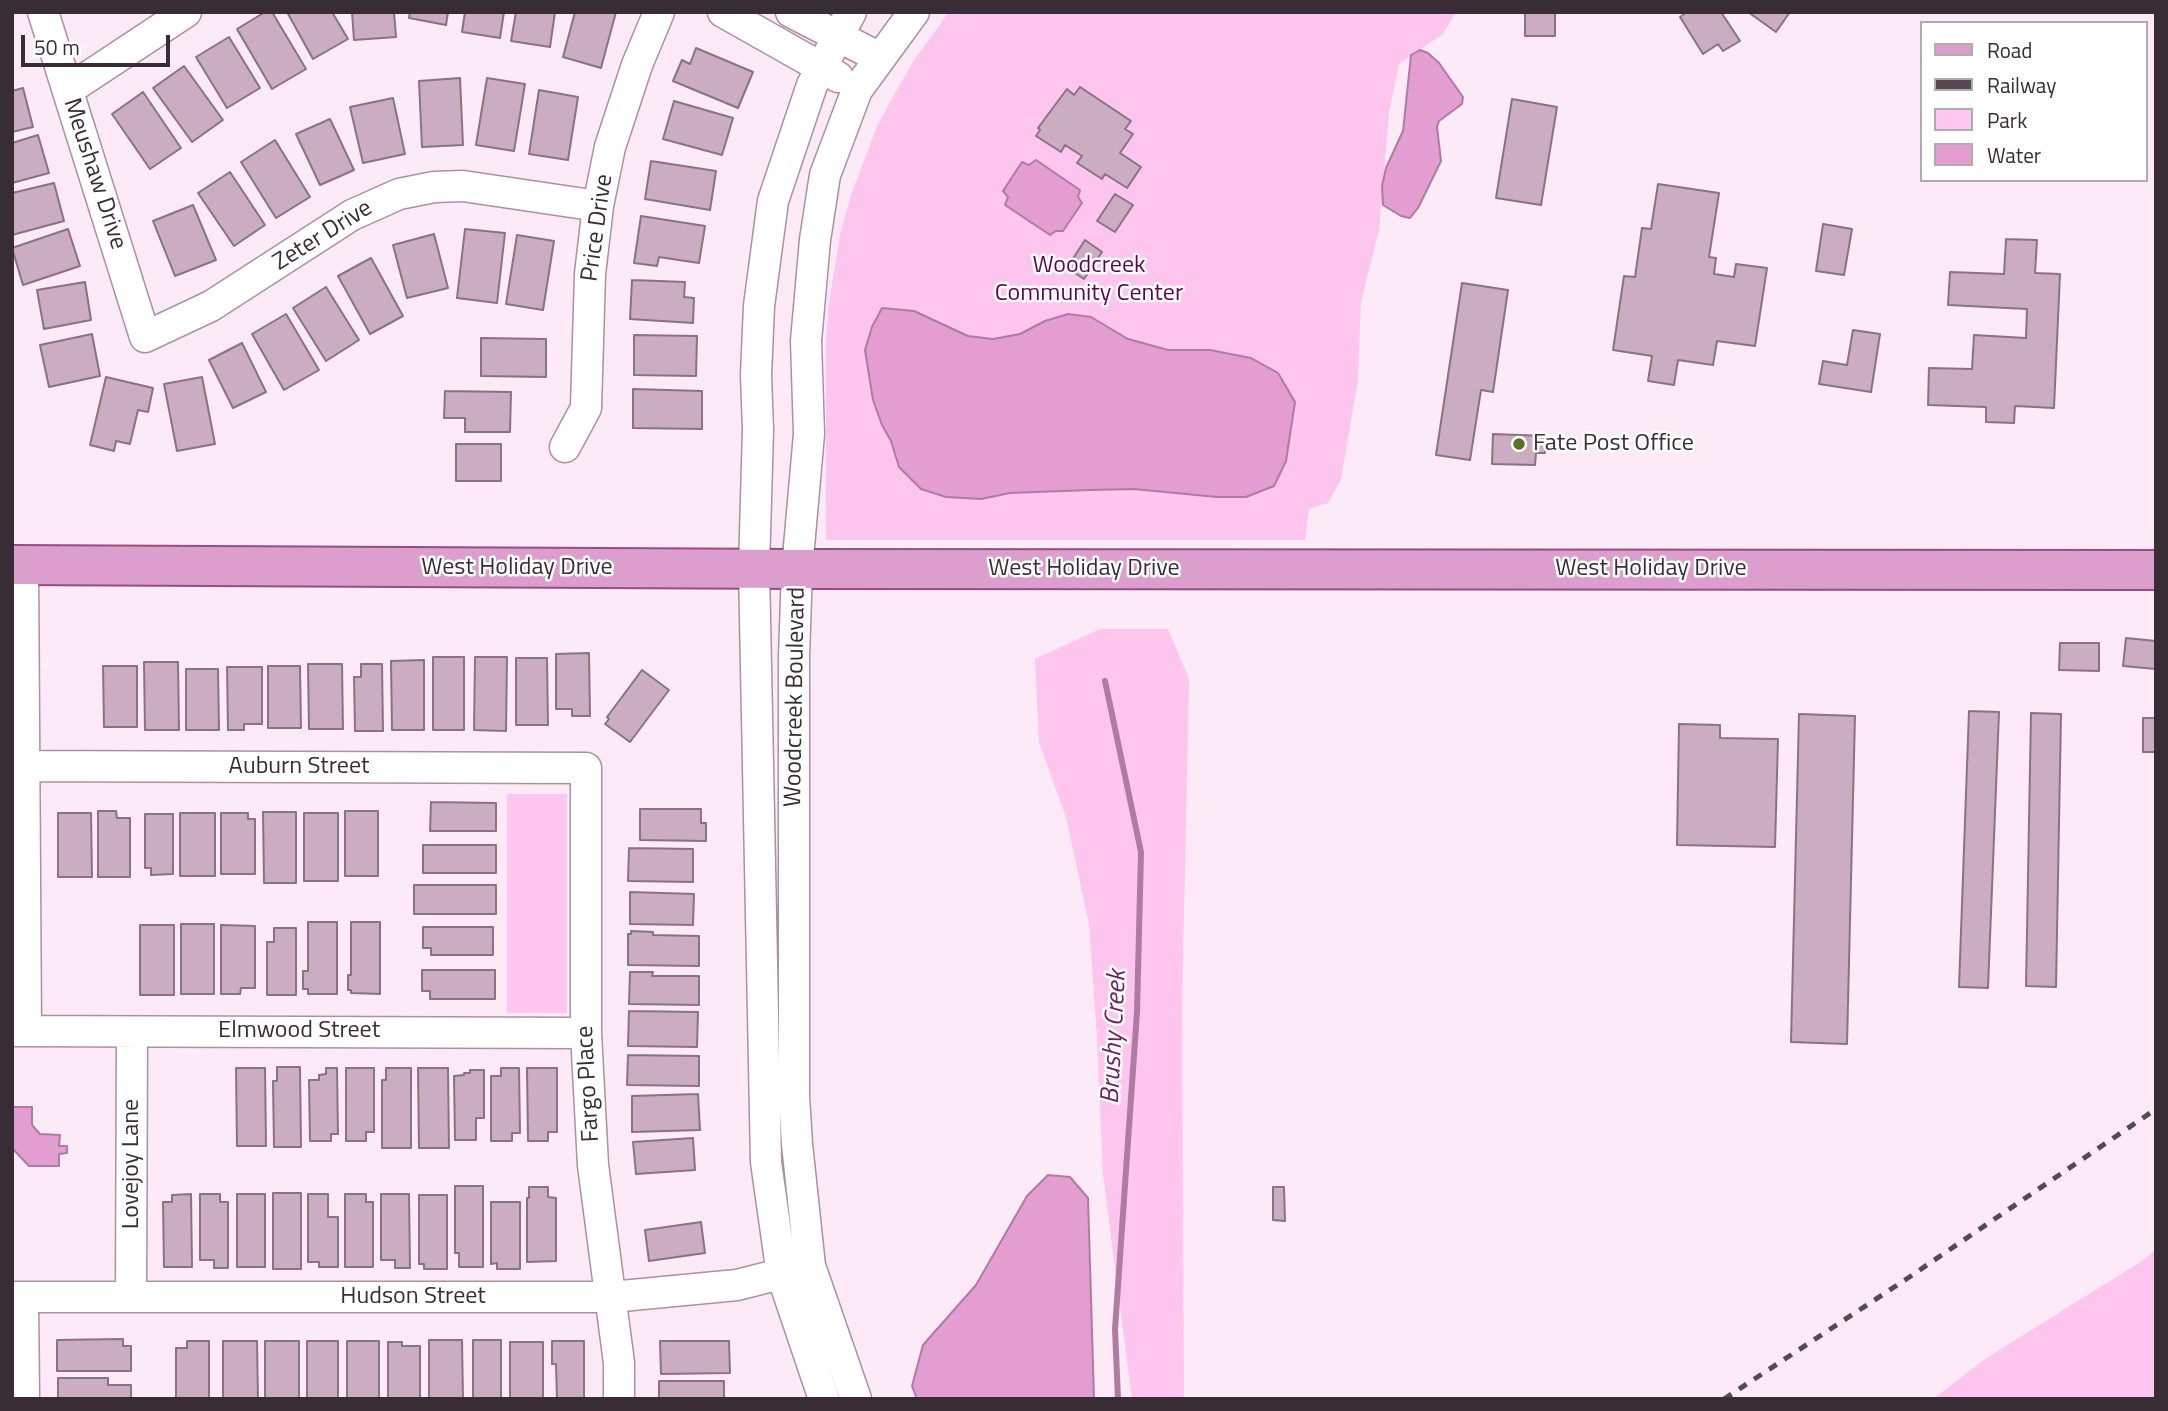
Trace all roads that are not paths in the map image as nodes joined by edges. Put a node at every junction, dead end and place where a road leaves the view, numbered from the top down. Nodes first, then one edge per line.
1 (43, 12) edge
2 (186, 12) edge
3 (659, 12) edge
4 (723, 12) edge
5 (791, 12) edge
6 (914, 12) edge
7 (845, 24) edge
8 (880, 58) junction
9 (821, 66) junction
10 (68, 90) junction
11 (857, 90) junction
12 (598, 206) junction
13 (145, 337) joint
14 (565, 447) dead end
15 (18, 565) edge
16 (754, 568) junction
17 (797, 569) junction
18 (2156, 570) edge
19 (19, 766) edge
20 (586, 768) joint
21 (19, 1031) edge
22 (132, 1032) junction
23 (586, 1033) junction
24 (810, 1266) junction
25 (782, 1275) junction
26 (18, 1297) edge
27 (131, 1297) junction
28 (611, 1297) junction
29 (24, 1399) edge
30 (619, 1399) edge
31 (824, 1399) edge
32 (856, 1399) edge

1 - 10 street, Meushaw Drive
2 - 10 street
3 - 12 street, Price Drive
4 - 9 street
5 - 7 street
6 - 8 street, Woodcreek Boulevard
7 - 8 street
7 - 9 street, Woodcreek Boulevard
8 - 11 street, Woodcreek Boulevard
9 - 11 street
9 - 16 street, Woodcreek Boulevard
10 - 13 street, Meushaw Drive
11 - 17 street, Woodcreek Boulevard
12 - 13 street, Zeter Drive
12 - 14 street, Price Drive
15 - 16 main road, West Holiday Drive
15 - 19 street
16 - 17 main road, West Holiday Drive
16 - 25 street, Woodcreek Boulevard
17 - 18 main road, West Holiday Drive
17 - 24 street, Woodcreek Boulevard
19 - 20 street, Auburn Street
19 - 21 street
20 - 23 street, Fargo Place
21 - 22 street, Elmwood Street
22 - 23 street, Elmwood Street
22 - 27 street, Lovejoy Lane
23 - 28 street, Fargo Place
24 - 25 street, Hudson Street
24 - 32 street, Woodcreek Boulevard
25 - 28 street, Hudson Street
25 - 31 street, Woodcreek Boulevard
26 - 27 street, Hudson Street
26 - 29 street
27 - 28 street, Hudson Street
28 - 30 street, Fargo Place

